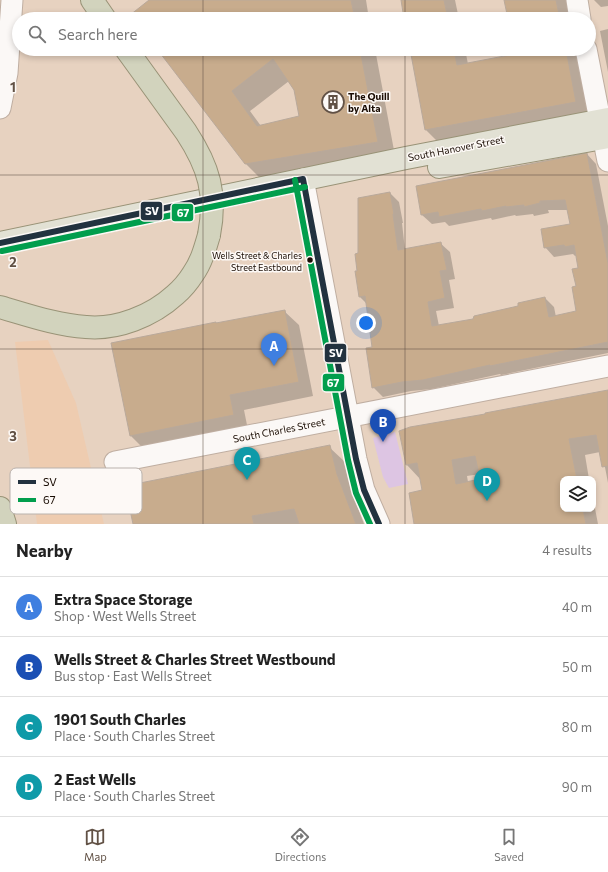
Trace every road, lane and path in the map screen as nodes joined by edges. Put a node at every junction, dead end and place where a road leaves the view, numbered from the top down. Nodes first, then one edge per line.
1 (12, 0) edge
2 (92, 0) edge
3 (577, 0) edge
4 (100, 12) edge
5 (579, 12) edge
6 (131, 56) edge
7 (588, 56) edge
8 (0, 108) edge
9 (605, 128) edge
10 (608, 161) edge
11 (303, 179) junction
12 (0, 242) edge
13 (0, 307) edge
14 (608, 366) edge
15 (348, 417) junction
16 (115, 462) dead end
17 (0, 508) edge
18 (5, 524) edge
19 (379, 524) edge

1 - 8 street
2 - 4 highway
3 - 5 street
6 - 13 highway, bridge
7 - 9 street
9 - 10 street
9 - 11 main road, South Hanover Street
11 - 12 main road, South Hanover Street
11 - 15 street
14 - 15 street, South Charles Street
15 - 16 street, South Charles Street
15 - 19 street
17 - 18 highway

